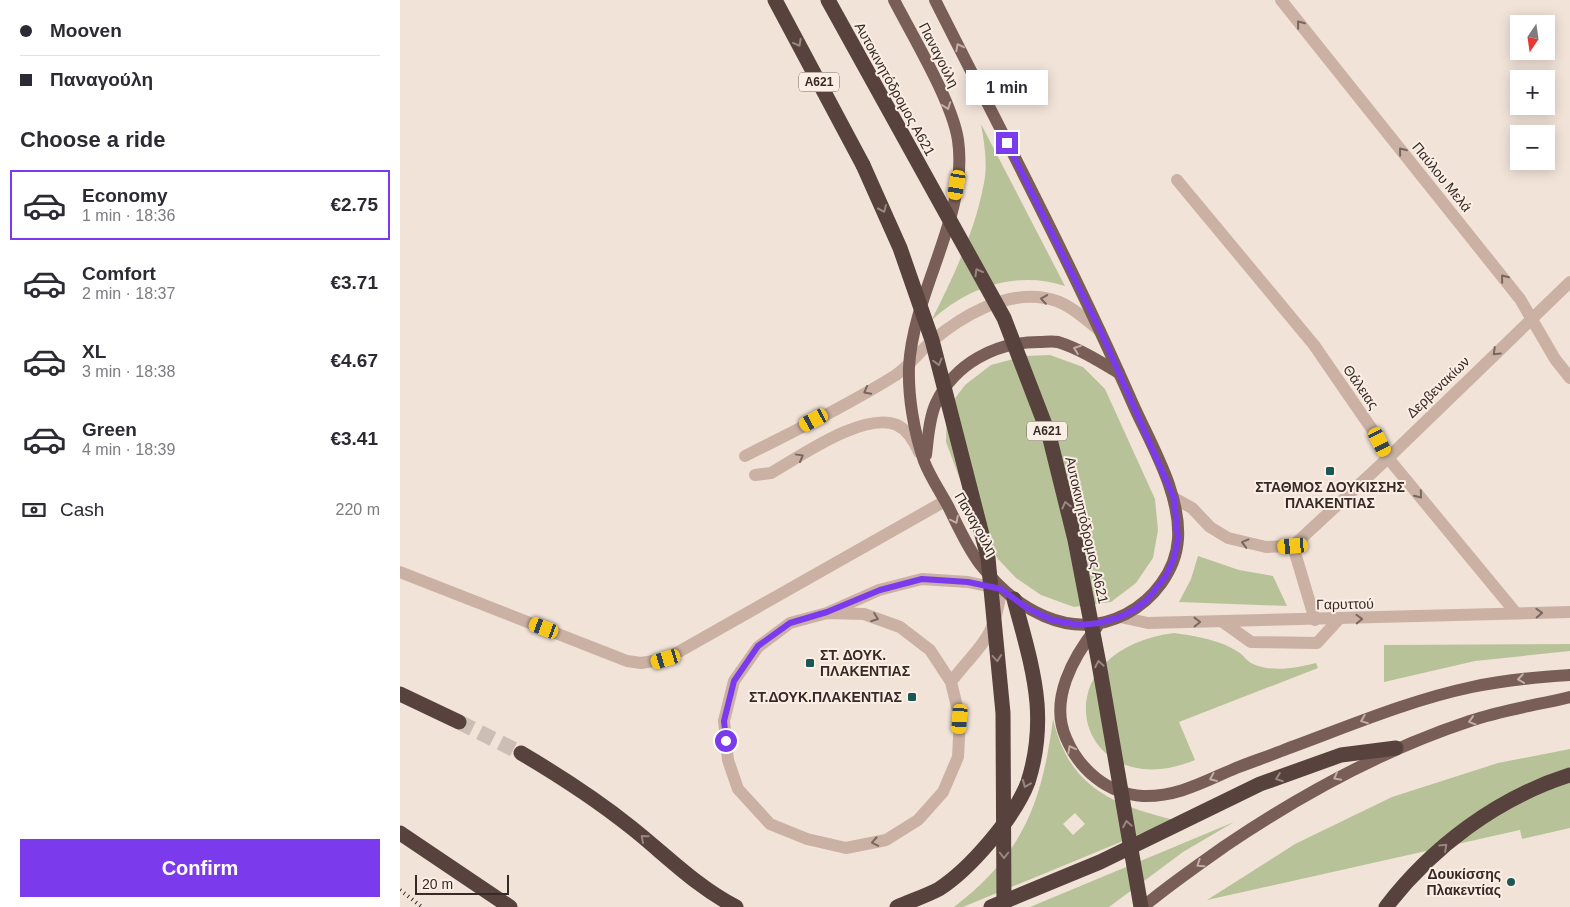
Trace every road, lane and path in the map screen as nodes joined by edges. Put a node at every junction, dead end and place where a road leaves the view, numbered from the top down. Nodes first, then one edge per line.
1 (775, 0) edge
2 (828, 0) edge
3 (894, 0) edge
4 (935, 0) edge
5 (1281, 0) edge
6 (1177, 180) dead end
7 (1570, 282) edge
8 (1531, 318) junction
9 (1100, 330) junction
10 (909, 366) junction
11 (1119, 373) junction
12 (1570, 378) edge
13 (745, 456) dead end
14 (1388, 458) junction
15 (924, 461) junction
16 (755, 475) dead end
17 (1174, 498) junction
18 (945, 501) junction
19 (1293, 546) junction
20 (400, 572) edge
21 (1001, 589) junction
22 (1014, 599) junction
23 (827, 612) junction
24 (1570, 612) edge
25 (1516, 613) junction
26 (1120, 617) junction
27 (1339, 619) junction
28 (1315, 620) junction
29 (1222, 622) junction
30 (1099, 623) junction
31 (1570, 675) edge
32 (951, 682) junction
33 (400, 694) edge
34 (1570, 697) edge
35 (459, 722) tunnel mouth
36 (1396, 748) junction
37 (521, 753) tunnel mouth
38 (1570, 775) edge
39 (400, 833) edge
40 (510, 907) edge
41 (736, 907) edge
42 (897, 907) edge
43 (991, 907) edge
44 (1004, 907) edge
45 (1142, 907) edge
46 (1386, 907) edge

1 -> 44 highway, Α621, bridge
45 -> 2 highway, Αυτοκινητόδρομος Α621 / Α621, bridge
3 -> 10 main road, Παναγούλη
9 -> 4 main road, Παναγούλη
8 -> 5 street, Παύλου Μελά
6 - 14 street, Θάλειας
7 - 8 street, Δερβενακίων
8 - 12 street, Παύλου Μελά
8 -> 14 street, Δερβενακίων
9 -> 10 street
9 - 11 main road, Παναγούλη
10 -> 13 street
10 - 15 main road, Παναγούλη
11 -> 15 main road
11 - 17 main road, Παναγούλη
14 - 19 street, Δερβενακίων
14 -> 25 street, Θάλειας
16 -> 15 street
15 - 18 main road, Παναγούλη
19 -> 17 street
17 - 26 main road, Παναγούλη
18 - 20 street
18 -> 21 main road, Παναγούλη
19 - 28 street
21 - 22 main road, Παναγούλη
21 - 23 street
21 - 32 street
22 - 30 main road, Παναγούλη
22 -> 42 highway
23 -> 32 street
32 -> 23 street
25 -> 24 street, Γαρυττού
27 -> 25 street, Γαρυττού
26 -> 29 street, Γαρυττού
26 - 30 main road, Παναγούλη
27 - 28 street, Γαρυττού
27 - 29 street
28 - 29 street, Γαρυττού
31 -> 30 main road
33 - 35 highway
34 -> 36 main road
36 -> 43 highway
36 -> 45 main road
41 -> 37 highway
46 -> 38 highway
39 - 40 highway

